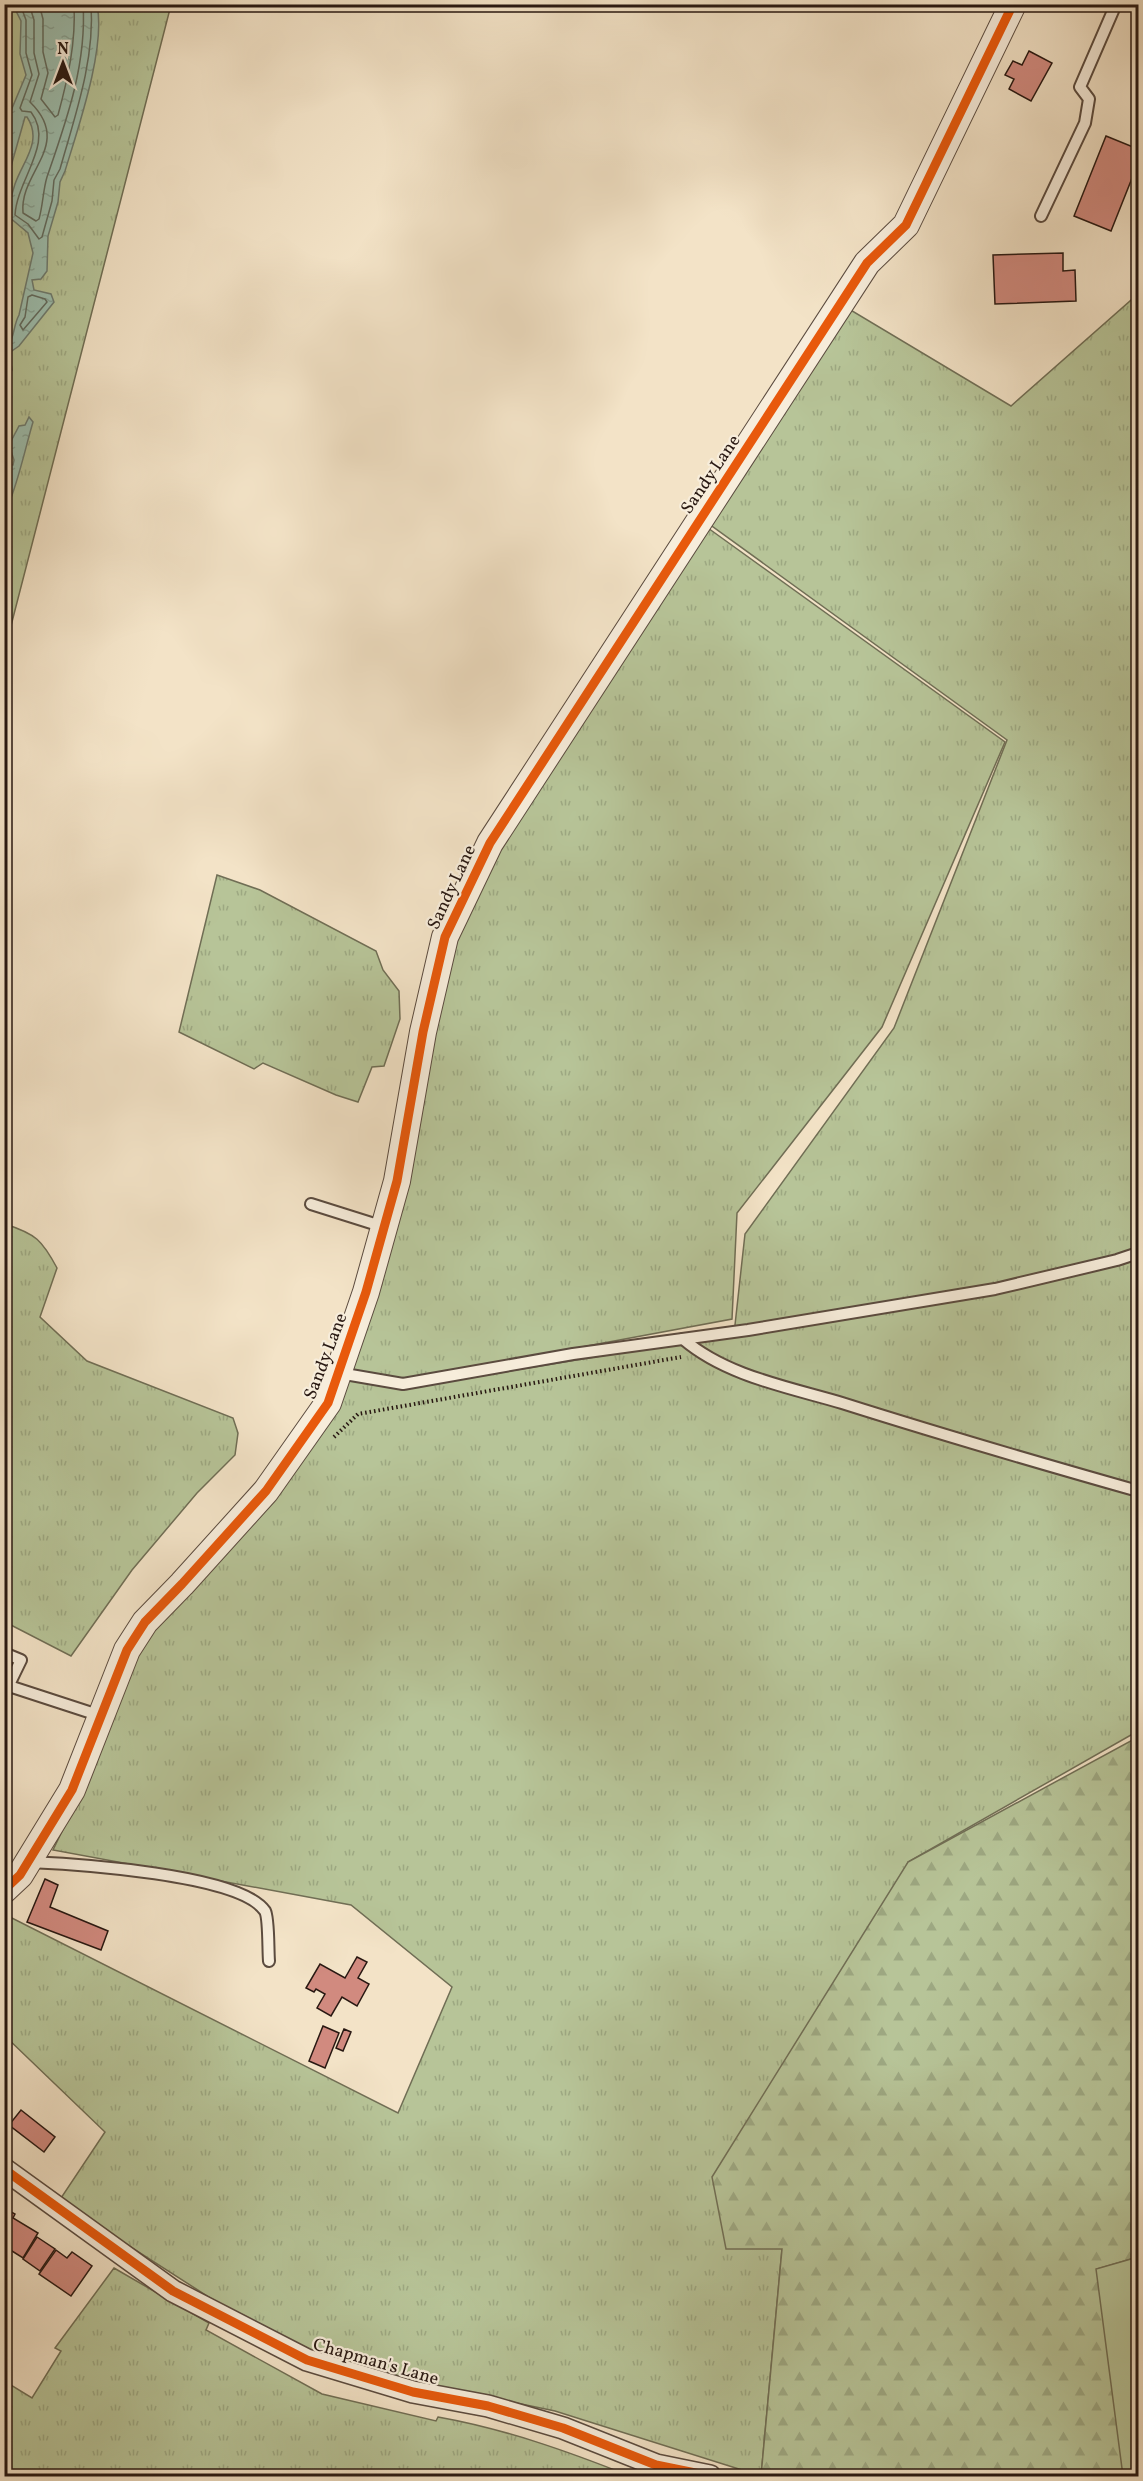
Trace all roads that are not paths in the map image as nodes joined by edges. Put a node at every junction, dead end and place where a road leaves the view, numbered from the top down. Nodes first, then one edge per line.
1 (1013, 4) edge
2 (1116, 4) edge
3 (1041, 216) dead end
4 (311, 1204) dead end
5 (384, 1227) junction
6 (1138, 1253) edge
7 (683, 1339) junction
8 (338, 1373) junction
9 (1138, 1491) edge
10 (4, 1653) edge
11 (7, 1691) edge
12 (101, 1716) junction
13 (28, 1862) junction
14 (4, 1890) edge
15 (269, 1961) dead end
16 (4, 2169) edge
17 (710, 2476) edge

1 - 5 street, Sandy Lane
2 - 3 lane
4 - 5 lane
5 - 8 street, Sandy Lane
6 - 7 lane
7 - 8 lane
7 - 9 lane
8 - 12 street, Sandy Lane
10 - 11 lane
11 - 12 lane
12 - 13 street, Sandy Lane
13 - 14 street, Sandy Lane
13 - 15 lane
16 - 17 street, Chapman's Lane

